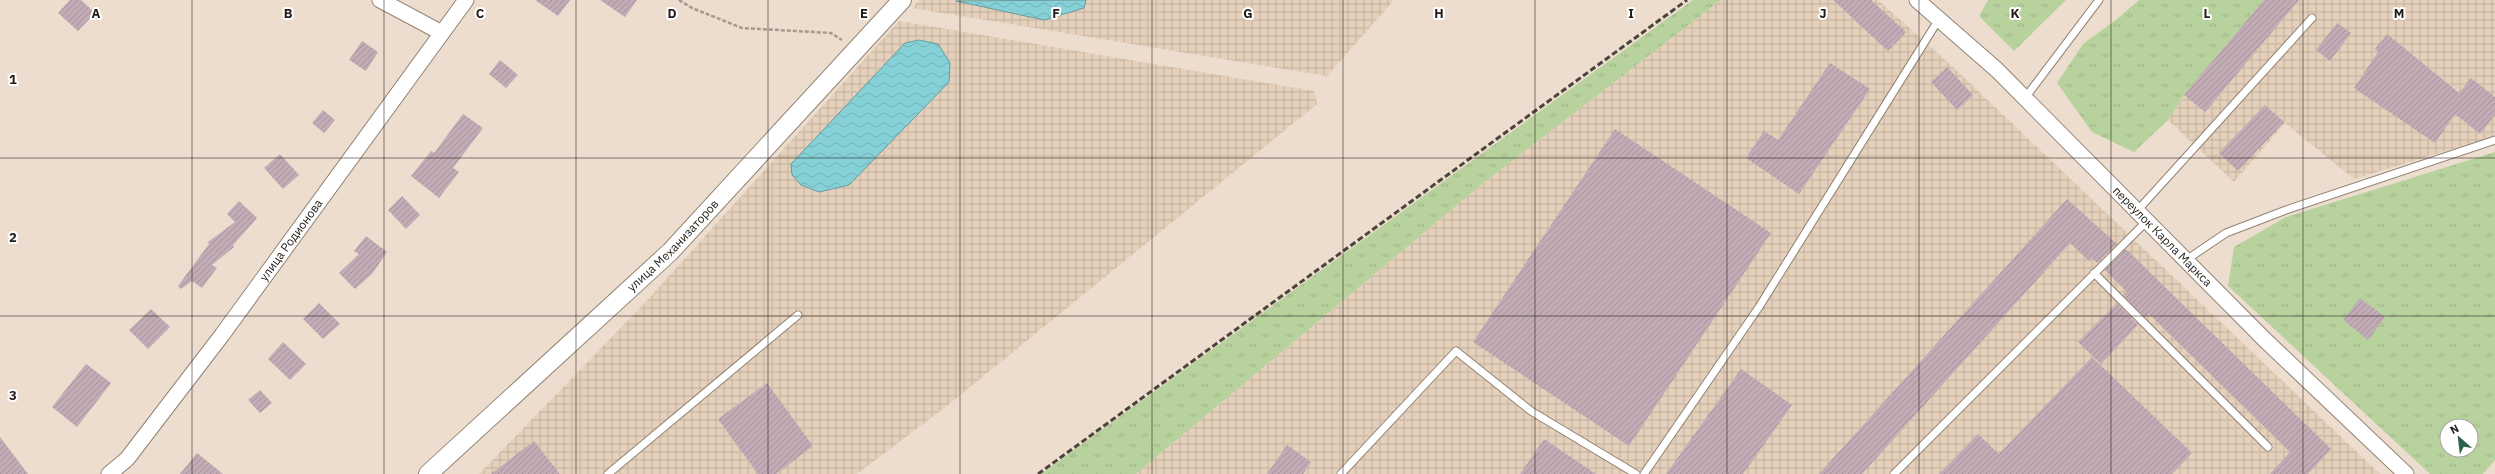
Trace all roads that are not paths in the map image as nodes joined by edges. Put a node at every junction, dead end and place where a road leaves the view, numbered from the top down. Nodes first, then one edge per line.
1 (380, 0) edge
2 (466, 0) edge
3 (902, 0) edge
4 (1917, 0) edge
5 (2099, 0) edge
6 (2312, 18) dead end
7 (1939, 19) junction
8 (442, 33) junction
9 (2025, 98) junction
10 (2495, 140) edge
11 (2142, 216) junction
12 (2186, 260) junction
13 (2094, 273) junction
14 (798, 315) dead end
15 (2268, 447) dead end
16 (109, 474) edge
17 (428, 474) edge
18 (608, 474) edge
19 (1341, 474) edge
20 (1636, 474) edge
21 (1644, 474) edge
22 (1894, 474) edge
23 (2406, 474) edge

1 - 8 street
2 - 8 street, улица Родионова
3 - 17 street, улица Механизаторов
4 - 7 street, переулок Карла Маркса
5 - 9 lane
6 - 11 lane
7 - 9 street, переулок Карла Маркса
7 - 21 lane
8 - 16 street, улица Родионова
9 - 11 street, переулок Карла Маркса
10 - 12 lane
11 - 12 street, переулок Карла Маркса
11 - 13 lane
12 - 23 street, переулок Карла Маркса
13 - 15 lane
13 - 22 lane
14 - 18 lane
19 - 20 lane

